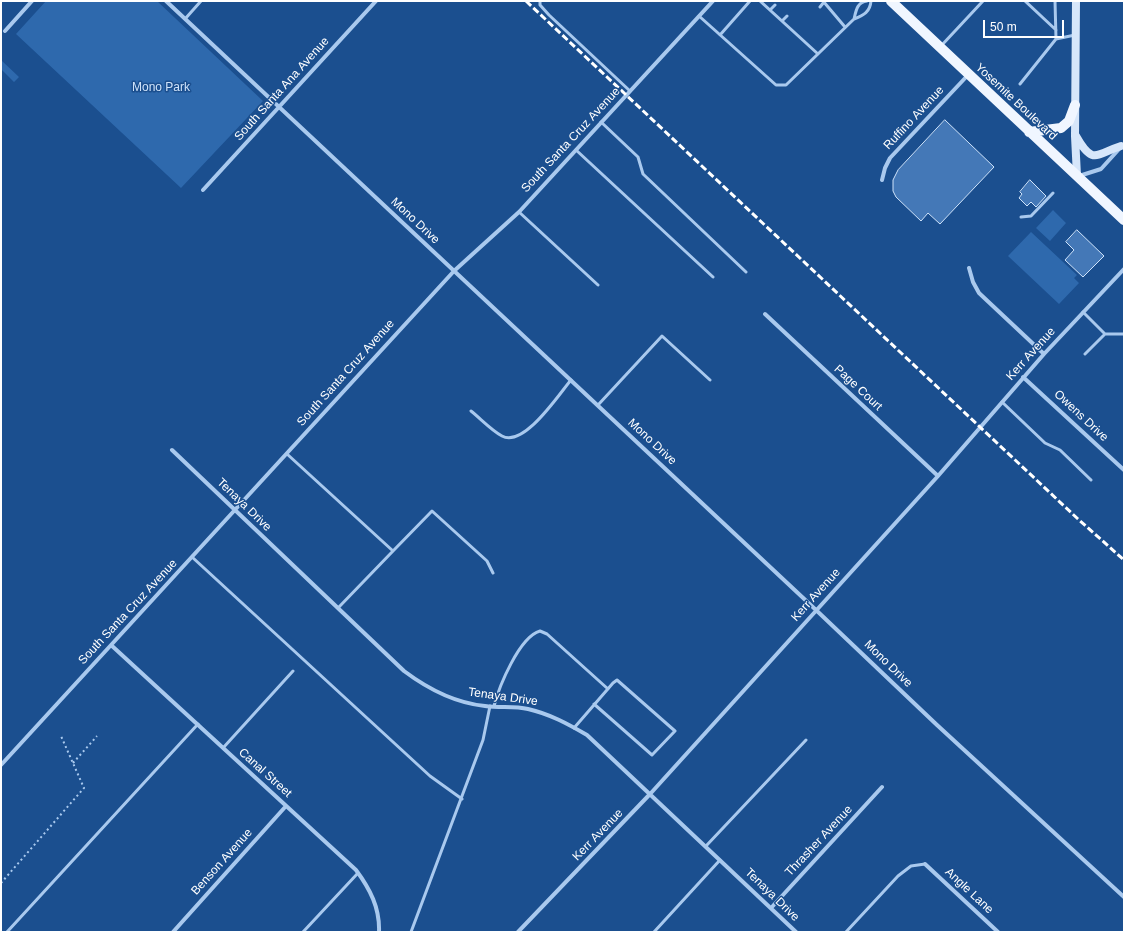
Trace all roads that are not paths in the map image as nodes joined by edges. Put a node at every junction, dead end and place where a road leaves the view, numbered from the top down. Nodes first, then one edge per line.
1 (32, 1) edge
2 (166, 1) edge
3 (201, 1) edge
4 (376, 1) edge
5 (540, 1) edge
6 (713, 1) edge
7 (750, 1) edge
8 (760, 1) edge
9 (867, 1) edge
10 (871, 1) edge
11 (890, 1) edge
12 (983, 1) edge
13 (1025, 1) edge
14 (1055, 1) edge
15 (1076, 1) edge
16 (823, 2) edge
17 (775, 5) dead end
18 (820, 7) dead end
19 (770, 10) junction
20 (699, 16) junction
21 (787, 16) dead end
22 (185, 19) junction
23 (854, 19) junction
24 (782, 21) junction
25 (845, 27) junction
26 (798, 29) dead end
27 (1056, 30) junction
28 (4, 31) dead end
29 (795, 32) junction
30 (720, 35) junction
31 (1075, 35) junction
32 (1056, 39) junction
33 (939, 48) junction
34 (818, 54) junction
35 (968, 75) junction
36 (1020, 84) dead end
37 (630, 91) junction
38 (1075, 105) junction
39 (279, 107) junction
40 (601, 122) junction
41 (1029, 132) junction
42 (1075, 136) junction
43 (1123, 145) edge
44 (576, 150) junction
45 (1077, 176) junction
46 (882, 180) dead end
47 (203, 190) dead end
48 (1053, 193) dead end
49 (519, 212) junction
50 (1021, 217) dead end
51 (1124, 220) edge
52 (969, 268) dead end
53 (1124, 269) edge
54 (454, 271) junction
55 (746, 272) dead end
56 (714, 277) dead end
57 (598, 285) dead end
58 (1083, 312) junction
59 (765, 314) dead end
60 (1105, 334) junction
61 (1124, 334) edge
62 (1044, 354) junction
63 (1085, 354) dead end
64 (1023, 376) junction
65 (571, 380) junction
66 (710, 380) dead end
67 (1002, 402) junction
68 (598, 405) junction
69 (471, 411) dead end
70 (172, 450) dead end
71 (287, 454) junction
72 (1124, 470) edge
73 (938, 476) junction
74 (1091, 480) dead end
75 (235, 510) junction
76 (393, 551) junction
77 (192, 557) junction
78 (493, 573) dead end
79 (338, 608) junction
80 (816, 610) junction
81 (111, 645) junction
82 (293, 671) dead end
83 (608, 689) junction
84 (594, 704) junction
85 (492, 706) junction
86 (198, 724) junction
87 (574, 728) junction
88 (806, 740) dead end
89 (223, 748) junction
90 (1, 766) edge
91 (882, 787) dead end
92 (651, 794) junction
93 (462, 799) junction
94 (286, 806) junction
95 (706, 846) junction
96 (720, 860) junction
97 (925, 864) joint
98 (358, 873) junction
99 (1124, 897) edge
100 (771, 908) junction
101 (7, 932) edge
102 (173, 932) edge
103 (304, 932) edge
104 (379, 932) edge
105 (412, 932) edge
106 (518, 932) edge
107 (654, 932) edge
108 (796, 932) edge
109 (846, 932) edge
110 (998, 932) edge

1 - 28 street
2 - 22 street, Mono Drive
3 - 22 lane
4 - 39 street, South Santa Ana Avenue
5 - 37 lane
6 - 20 street, South Santa Cruz Avenue
7 - 30 lane
8 - 19 lane
9 - 23 lane
10 - 23 lane
11 - 33 main road, Yosemite Boulevard
12 - 33 lane
13 - 27 lane
14 - 27 lane
15 - 31 main road
16 - 18 lane
16 - 25 lane
17 - 19 lane
19 - 24 lane
20 - 30 lane
20 - 37 street, South Santa Cruz Avenue
21 - 24 lane
22 - 39 street, Mono Drive
23 - 25 lane
24 - 29 lane
25 - 34 lane
26 - 29 lane
27 - 32 lane
29 - 34 lane
30 - 34 lane
31 - 32 lane
31 - 38 main road
32 - 36 lane
33 - 35 main road, Yosemite Boulevard
35 - 41 main road, Yosemite Boulevard
35 - 46 street, Ruffino Avenue
37 - 40 street, South Santa Cruz Avenue
38 - 41 main road
38 - 42 main road
39 - 47 street, South Santa Ana Avenue
39 - 54 street, Mono Drive
40 - 44 street, South Santa Cruz Avenue
40 - 55 lane
41 - 45 main road, Yosemite Boulevard
42 - 43 main road
42 - 45 main road
43 - 45 street
44 - 49 street, South Santa Cruz Avenue
44 - 56 lane
45 - 51 main road, Yosemite Boulevard
48 - 50 lane
49 - 54 street, South Santa Cruz Avenue
49 - 57 lane
52 - 62 street
53 - 58 street, Kerr Avenue
54 - 65 street, Mono Drive
54 - 71 street, South Santa Cruz Avenue
58 - 60 lane
58 - 62 street, Kerr Avenue
59 - 73 street, Page Court
60 - 61 lane
60 - 63 lane
62 - 64 street, Kerr Avenue
64 - 67 street, Kerr Avenue
64 - 72 street, Owens Drive
65 - 68 street, Mono Drive
65 - 69 lane
66 - 68 lane
67 - 73 street, Kerr Avenue
67 - 74 lane
68 - 80 street, Mono Drive
70 - 75 street, Tenaya Drive
71 - 75 street, South Santa Cruz Avenue
71 - 76 lane
73 - 80 street, Kerr Avenue
75 - 77 street, South Santa Cruz Avenue
75 - 79 street, Tenaya Drive
76 - 78 lane
76 - 79 lane
77 - 81 street, South Santa Cruz Avenue
77 - 93 lane
79 - 85 street, Tenaya Drive
80 - 92 street, Kerr Avenue
80 - 99 street, Mono Drive
81 - 86 street, Canal Street
81 - 90 street, South Santa Cruz Avenue
82 - 89 lane
83 - 84 lane
83 - 84 lane
83 - 85 lane
84 - 87 lane
85 - 87 street, Tenaya Drive
85 - 93 lane
86 - 89 street, Canal Street
86 - 101 lane
87 - 92 street, Tenaya Drive
88 - 95 lane
89 - 94 street, Canal Street
91 - 100 street, Thrasher Avenue
92 - 95 street, Tenaya Drive
92 - 106 street, Kerr Avenue
93 - 105 lane
94 - 98 street, Canal Street
94 - 102 street, Benson Avenue
95 - 96 street, Tenaya Drive
96 - 100 street, Tenaya Drive
96 - 107 lane
97 - 109 lane
97 - 110 street, Angle Lane
98 - 103 lane
98 - 104 street, Canal Street
100 - 108 street, Tenaya Drive

